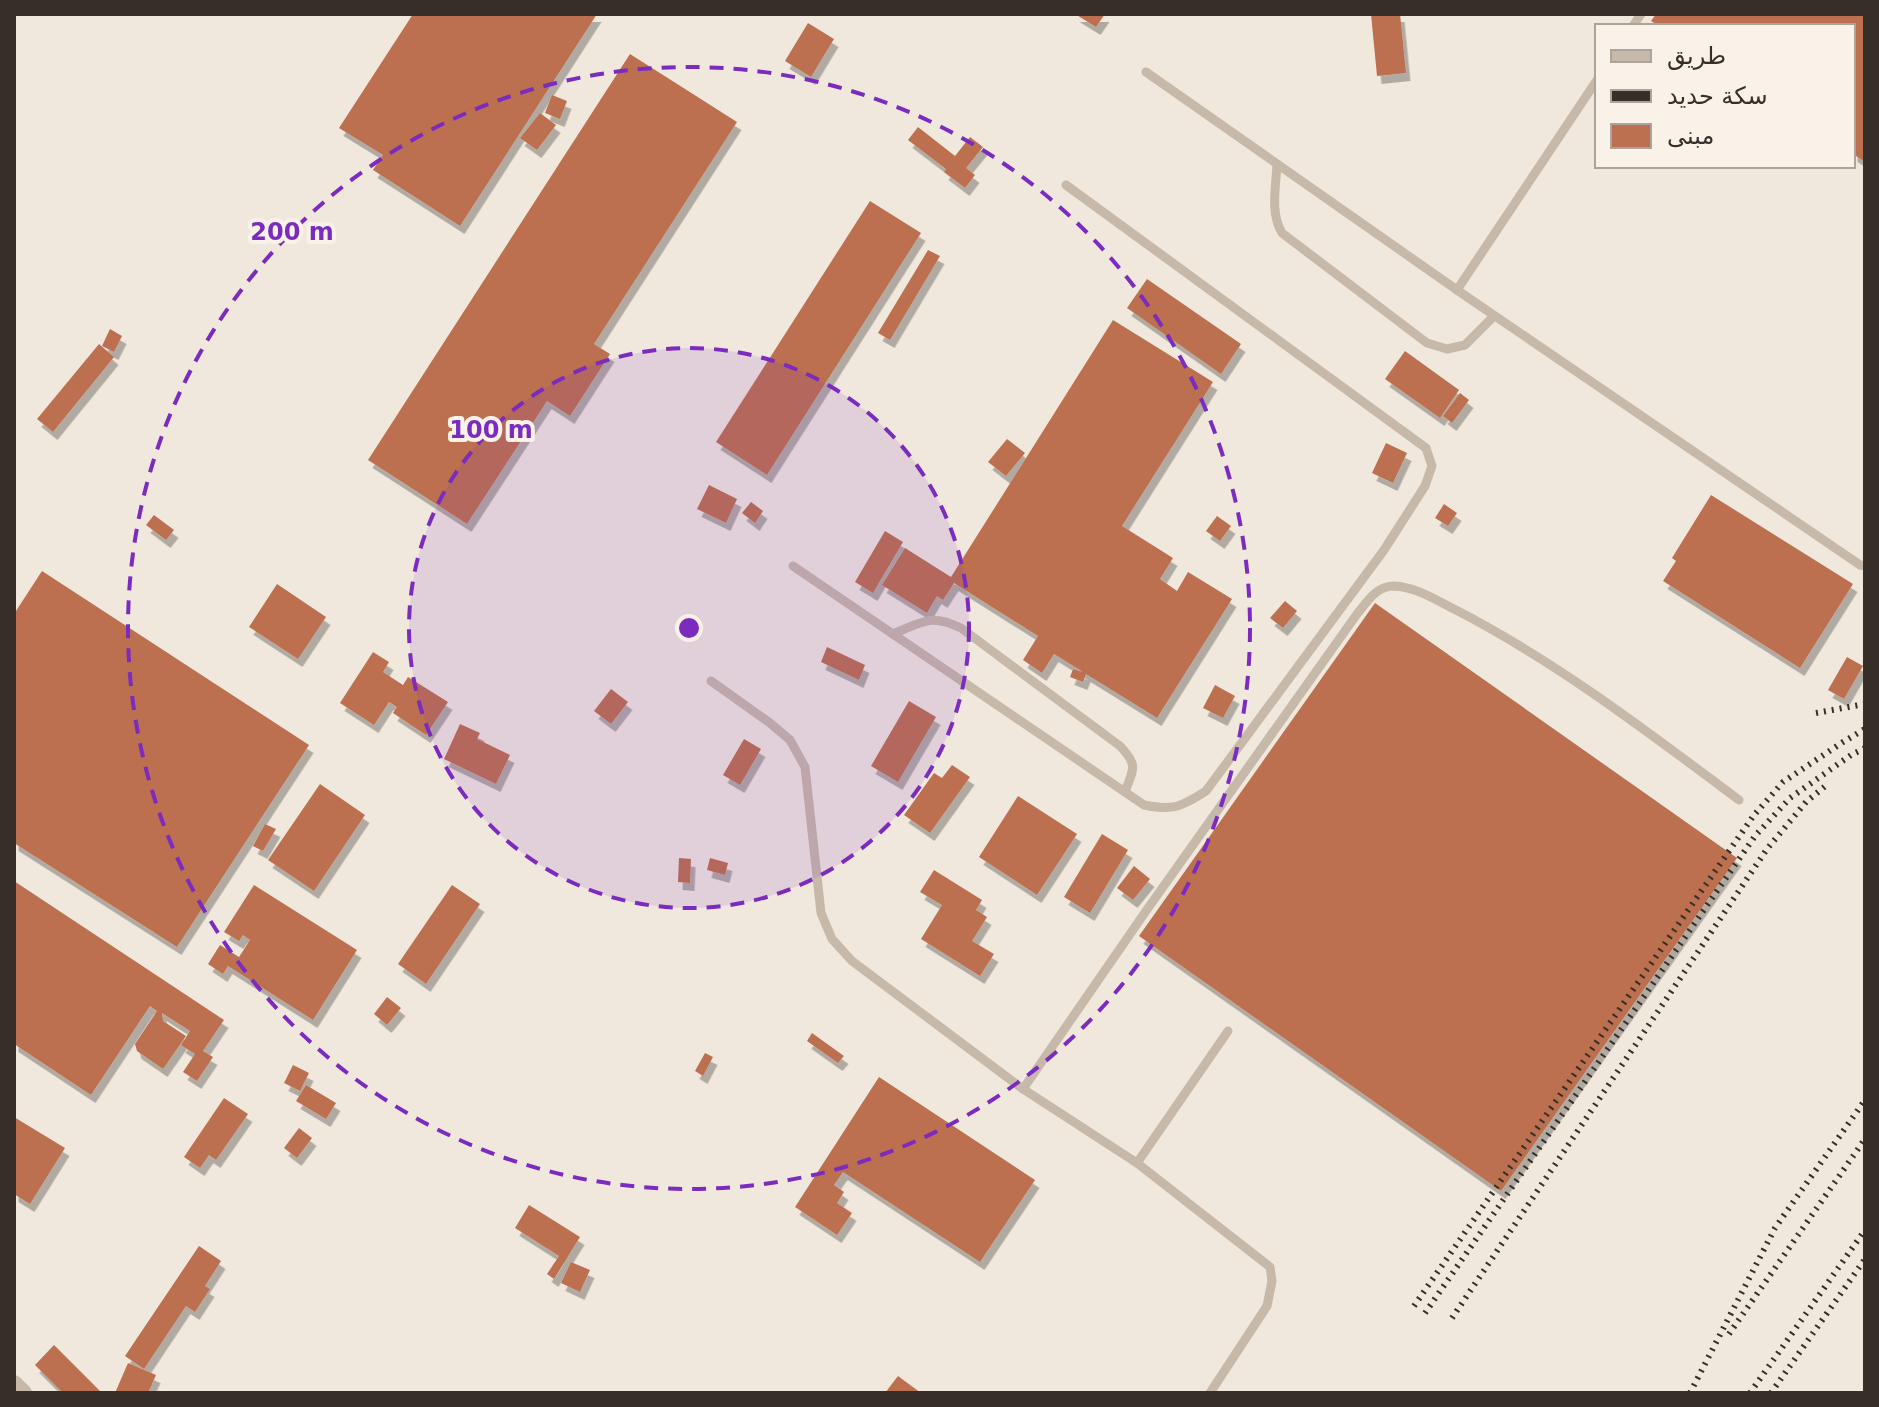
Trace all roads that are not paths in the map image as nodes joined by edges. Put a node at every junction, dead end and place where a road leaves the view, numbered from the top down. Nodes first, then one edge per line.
1 (1146, 72) dead end
2 (1595, 83) edge
3 (1277, 164) junction
4 (1066, 185) dead end
5 (1457, 290) junction
6 (1494, 316) junction
7 (793, 566) dead end
8 (1865, 566) edge
9 (893, 634) junction
10 (711, 681) dead end
11 (1125, 792) junction
12 (1739, 800) dead end
13 (1228, 1031) dead end
14 (1023, 1089) junction
15 (1137, 1163) junction
16 (14, 1384) edge
17 (23, 1393) edge
18 (1210, 1393) edge

1 - 3 lane
2 - 5 lane
3 - 5 lane
3 - 6 lane
4 - 11 lane
5 - 6 lane
6 - 8 lane
7 - 9 lane
9 - 11 lane
9 - 11 lane
10 - 14 lane
12 - 14 lane
13 - 15 lane
14 - 15 lane
15 - 18 lane
16 - 17 street

